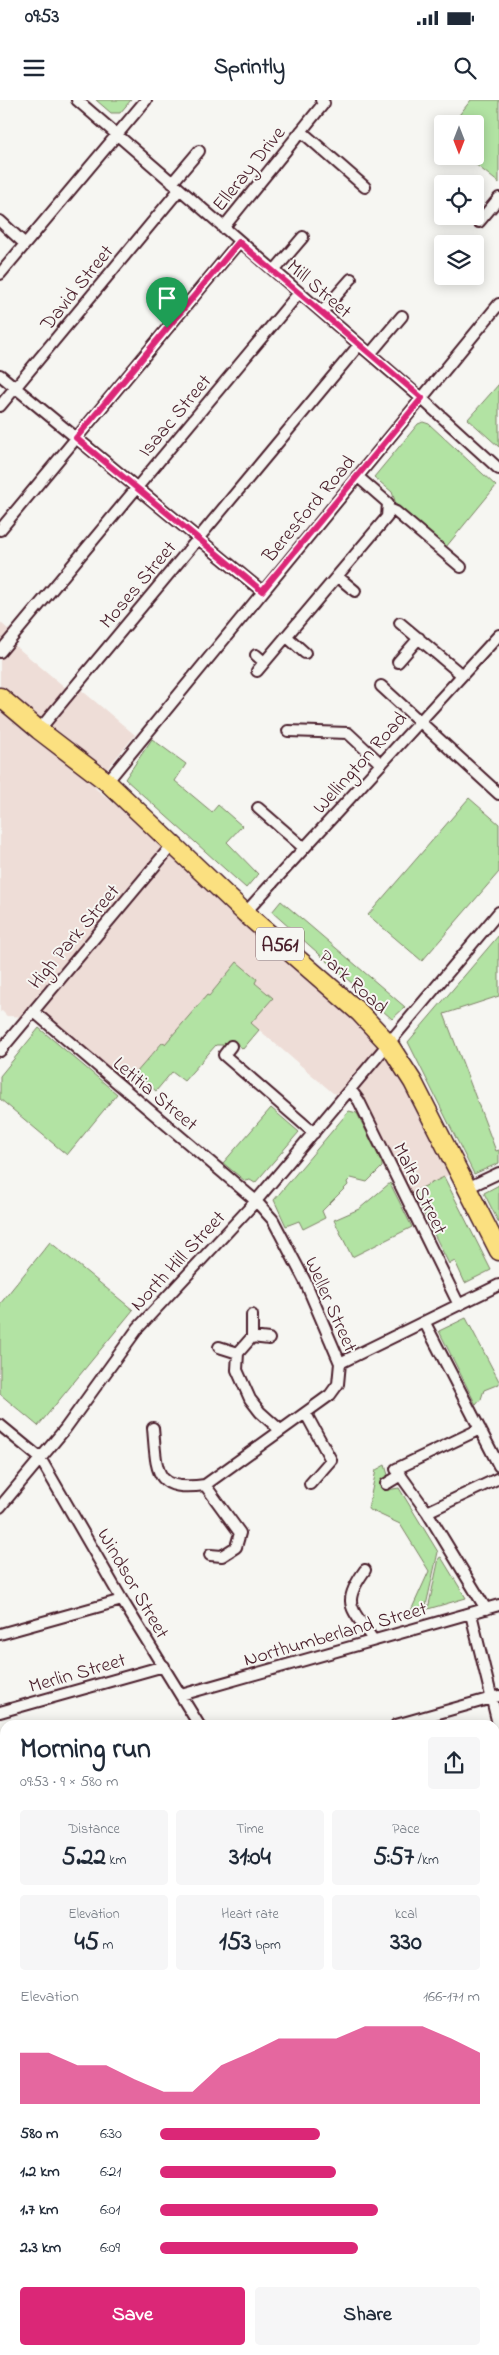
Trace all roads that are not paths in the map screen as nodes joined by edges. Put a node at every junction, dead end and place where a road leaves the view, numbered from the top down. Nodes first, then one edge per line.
1 (77, 100) edge
2 (146, 100) edge
3 (320, 100) edge
4 (301, 131) junction
5 (116, 135) junction
6 (199, 151) dead end
7 (175, 186) junction
8 (365, 187) dead end
9 (499, 198) edge
10 (484, 216) edge
11 (0, 221) edge
12 (223, 228) junction
13 (303, 237) dead end
14 (239, 242) junction
15 (25, 244) junction
16 (274, 271) junction
17 (0, 274) edge
18 (351, 279) dead end
19 (299, 293) junction
20 (499, 304) edge
21 (322, 312) junction
22 (402, 316) dead end
23 (359, 345) junction
24 (370, 354) junction
25 (0, 375) edge
26 (15, 388) junction
27 (422, 398) junction
28 (0, 406) edge
29 (76, 438) junction
30 (499, 469) edge
31 (357, 476) junction
32 (136, 488) junction
33 (389, 509) junction
34 (0, 530) edge
35 (198, 538) junction
36 (461, 567) dead end
37 (337, 576) junction
38 (262, 591) junction
39 (355, 592) dead end
40 (400, 623) dead end
41 (499, 635) edge
42 (286, 636) junction
43 (418, 638) junction
44 (0, 652) edge
45 (305, 653) dead end
46 (398, 662) dead end
47 (257, 670) dead end
48 (462, 675) junction
49 (381, 686) dead end
50 (0, 697) edge
51 (419, 721) junction
52 (39, 730) junction
53 (288, 731) dead end
54 (380, 764) junction
55 (108, 782) junction
56 (499, 794) edge
57 (258, 808) dead end
58 (173, 844) junction
59 (304, 848) junction
60 (499, 912) edge
61 (245, 913) junction
62 (33, 1012) junction
63 (388, 1043) junction
64 (231, 1046) dead end
65 (0, 1051) edge
66 (350, 1089) junction
67 (314, 1133) junction
68 (499, 1173) edge
69 (467, 1188) junction
70 (256, 1201) junction
71 (499, 1251) edge
72 (499, 1284) edge
73 (459, 1305) junction
74 (252, 1316) dead end
75 (424, 1322) junction
76 (252, 1337) junction
77 (270, 1339) dead end
78 (219, 1347) dead end
79 (238, 1352) junction
80 (340, 1363) junction
81 (306, 1414) junction
82 (0, 1425) edge
83 (153, 1428) dead end
84 (480, 1429) junction
85 (280, 1430) junction
86 (40, 1458) junction
87 (499, 1466) edge
88 (398, 1472) junction
89 (499, 1478) edge
90 (310, 1484) dead end
91 (386, 1484) dead end
92 (205, 1485) junction
93 (0, 1507) edge
94 (427, 1512) junction
95 (210, 1555) dead end
96 (365, 1570) dead end
97 (122, 1600) junction
98 (499, 1605) edge
99 (486, 1609) junction
100 (471, 1614) junction
101 (0, 1634) edge
102 (373, 1640) junction
103 (164, 1666) junction
104 (181, 1695) junction
105 (495, 1697) edge
106 (0, 1712) edge
107 (196, 1720) edge
108 (414, 1720) edge
109 (498, 1720) edge

1 - 5 street, Mill Street
2 - 5 street
3 - 4 street, Elleray Drive
4 - 8 street, Elleray Drive
4 - 12 street, Elleray Drive
5 - 7 street, Mill Street
5 - 15 street
6 - 7 street, David Street
7 - 12 street, Mill Street
7 - 26 street, David Street
9 - 10 street
11 - 15 street
12 - 14 street, Mill Street
13 - 16 street
14 - 16 street, Mill Street
14 - 29 street
15 - 17 street
16 - 19 street, Mill Street
18 - 21 street
19 - 21 street, Mill Street
19 - 32 street, Isaac Street
20 - 27 street, Beresford Road
21 - 23 street, Mill Street
22 - 24 street
23 - 24 street, Mill Street
23 - 35 street, Moses Street
24 - 27 street, Mill Street
25 - 26 street
26 - 28 street, David Street
26 - 29 street
27 - 30 street, Mill Street
27 - 31 street, Beresford Road
29 - 32 street
29 - 34 street
31 - 33 street
31 - 38 street, Beresford Road
32 - 35 street
32 - 44 street, Isaac Street
33 - 36 street
33 - 37 street
35 - 38 street
35 - 52 street, Moses Street
37 - 39 street
37 - 42 street
38 - 55 street, Beresford Road
40 - 43 street
41 - 48 street, Wellington Road
42 - 45 street
42 - 47 street
43 - 46 street
43 - 48 street
48 - 51 street, Wellington Road
49 - 51 street
50 - 52 highway, Park Road / A561
51 - 54 street, Wellington Road
51 - 56 street
52 - 55 highway, Park Road / A561
53 - 54 street
54 - 59 street, Wellington Road
55 - 58 highway, Park Road / A561
57 - 59 street
58 - 61 highway, Park Road / A561
58 - 62 street, High Park Street
59 - 61 street, Wellington Road
60 - 63 street, North Hill Street
61 - 63 highway, Park Road / A561
62 - 65 street, High Park Street
62 - 70 street, Letitia Street
63 - 66 street, North Hill Street
63 - 69 highway, Park Road / A561
64 - 67 street
66 - 67 street, North Hill Street
66 - 73 street, Malta Street
67 - 70 street, North Hill Street
68 - 69 street
69 - 71 highway, Park Road / A561
70 - 80 street, Weller Street
70 - 86 street, North Hill Street
72 - 73 street
73 - 75 street
74 - 76 street
75 - 80 street
75 - 84 street
76 - 77 street
76 - 79 street
78 - 79 street
79 - 85 street
80 - 81 street, Weller Street
81 - 85 street, Weller Street
81 - 90 street
82 - 86 street
83 - 92 street
84 - 87 street
84 - 88 street
85 - 92 street, Weller Street
86 - 93 street, North Hill Street
86 - 97 street, Windsor Street
88 - 91 street
88 - 94 street
89 - 94 street
92 - 95 street
94 - 99 street
96 - 102 street
97 - 101 street
97 - 103 street, Windsor Street
98 - 99 street, Northumberland Street
99 - 100 street, Northumberland Street
100 - 102 street, Northumberland Street
100 - 105 street
102 - 104 street, Northumberland Street
103 - 104 street, Windsor Street
103 - 106 street, Merlin Street
104 - 107 street, Windsor Street
105 - 108 street
105 - 109 street

